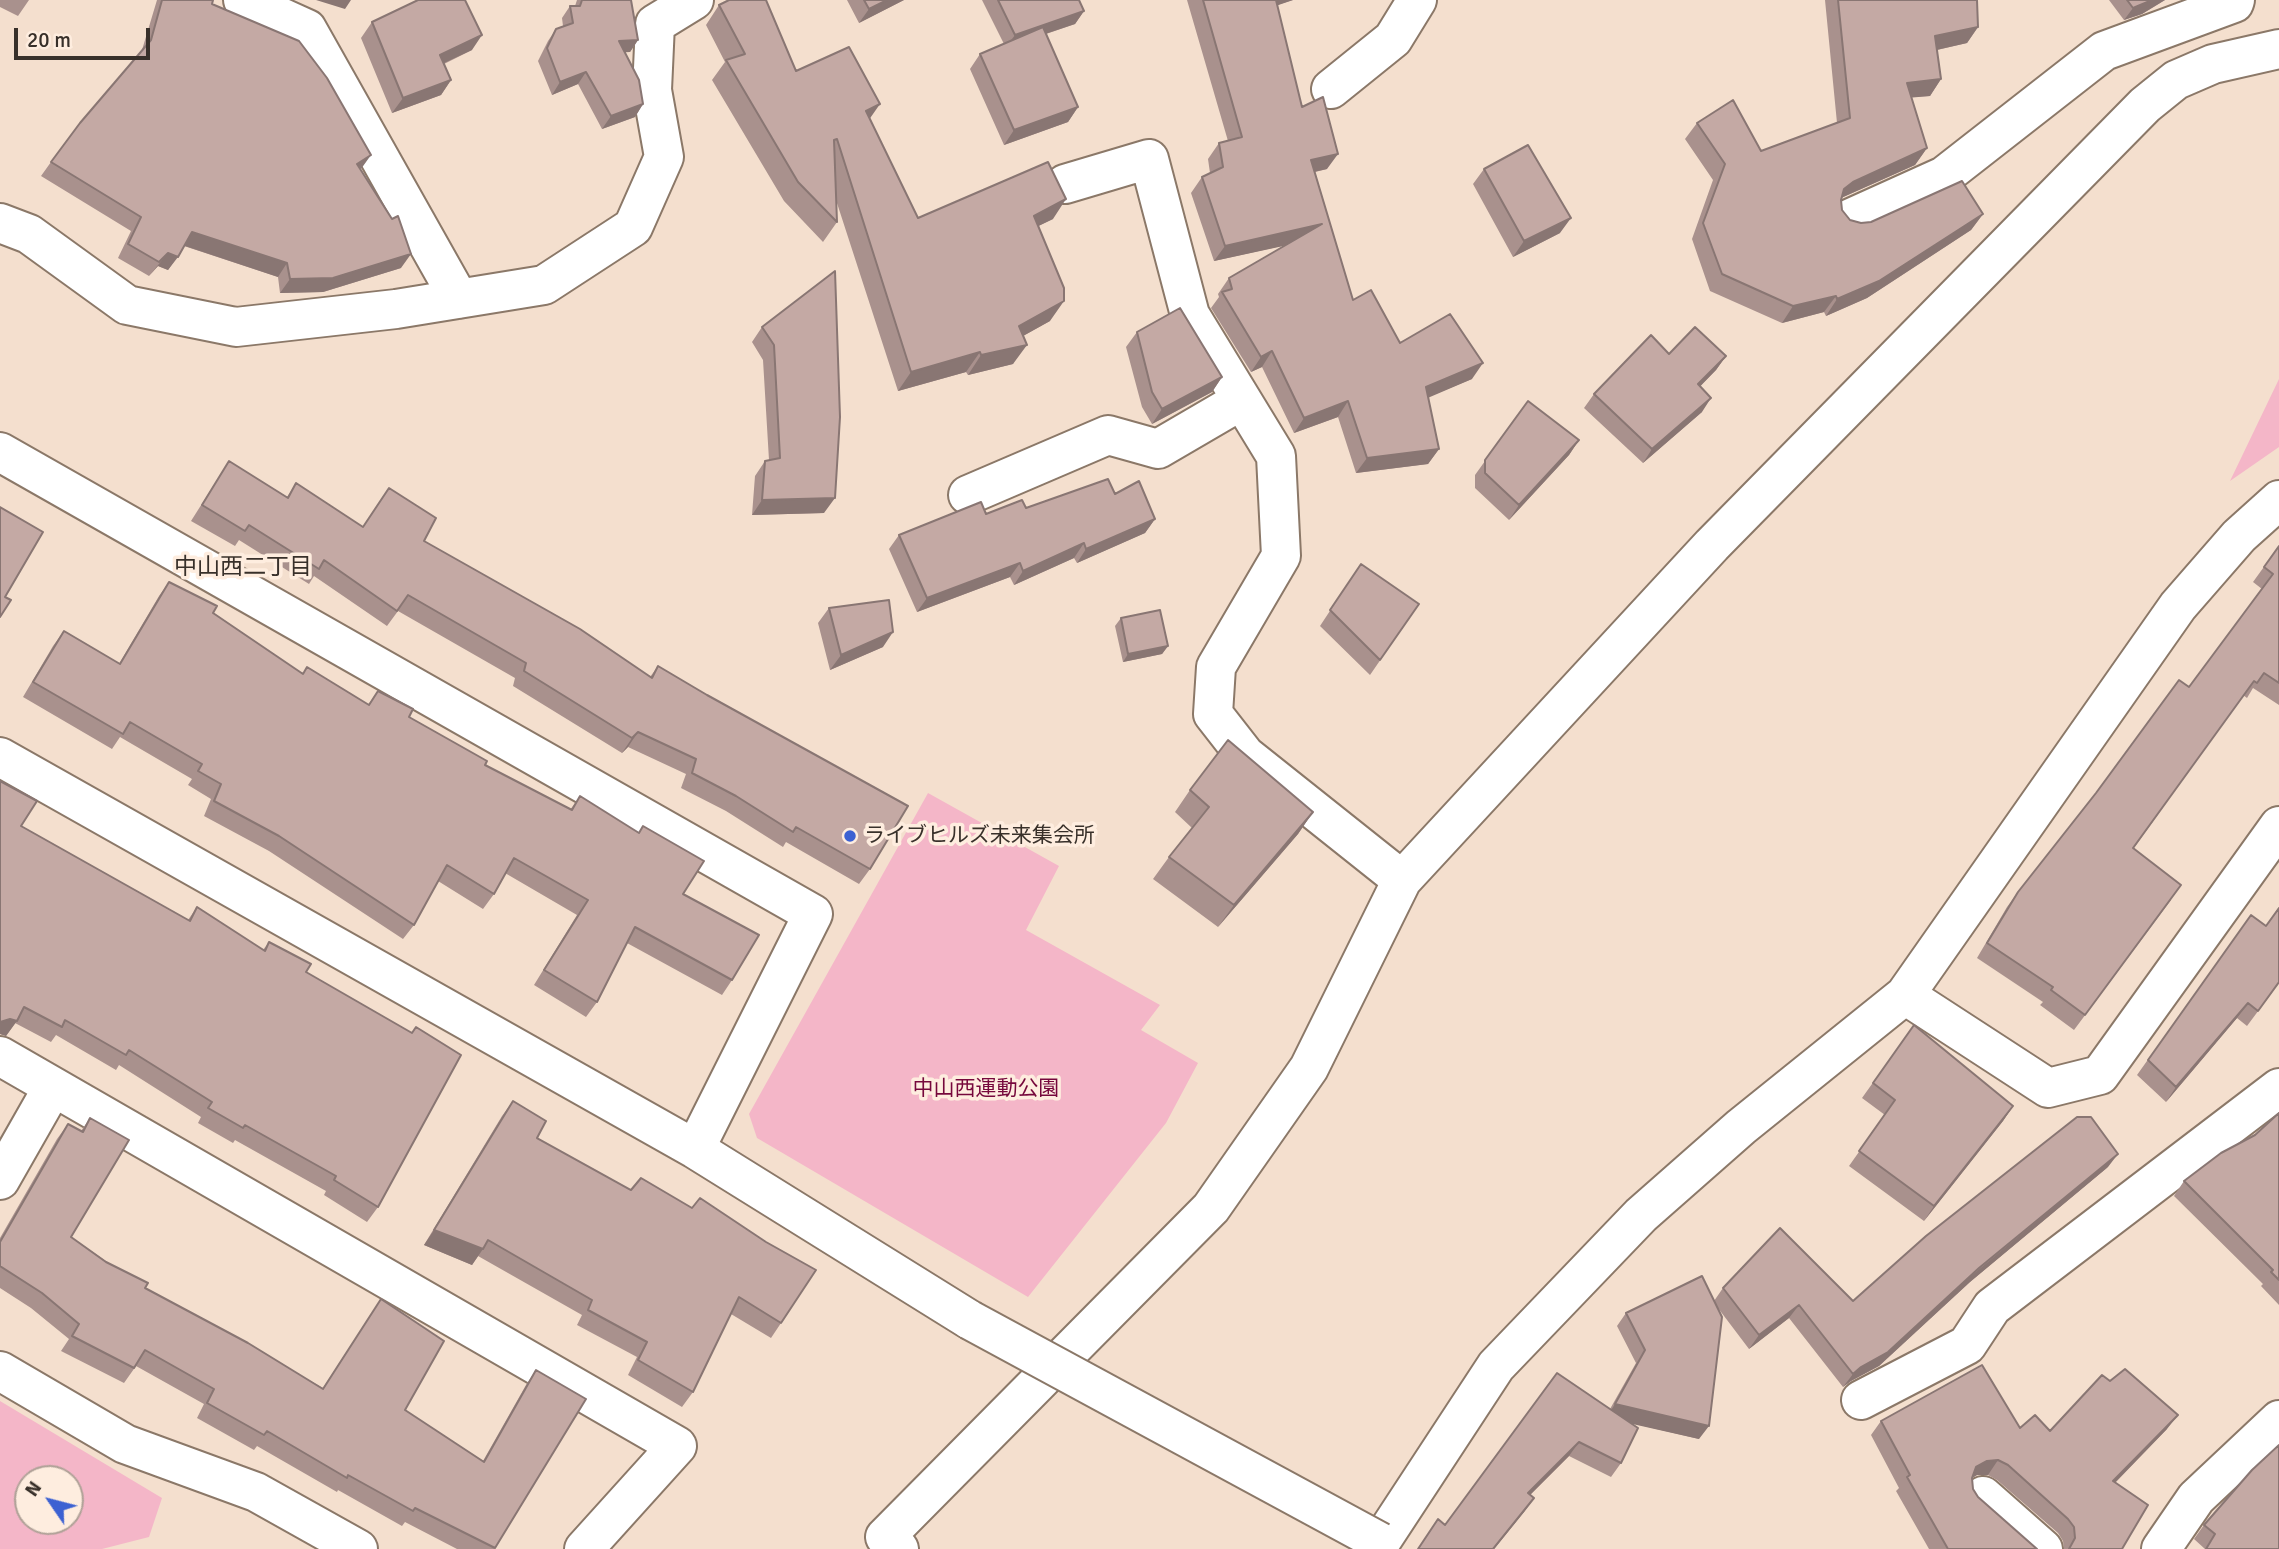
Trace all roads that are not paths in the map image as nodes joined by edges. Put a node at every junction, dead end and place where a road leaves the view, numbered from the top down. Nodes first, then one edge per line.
1 (243, 0) edge
2 (694, 0) edge
3 (1417, 0) edge
4 (2235, 0) edge
5 (2279, 49) edge
6 (1331, 89) dead end
7 (1065, 184) dead end
8 (1851, 218) edge
9 (0, 223) edge
10 (459, 299) junction
11 (1242, 400) junction
12 (0, 452) edge
13 (968, 495) dead end
14 (2279, 499) edge
15 (0, 757) edge
16 (2279, 826) edge
17 (1402, 880) junction
18 (1905, 995) junction
19 (0, 1056) edge
20 (53, 1087) junction
21 (2279, 1088) edge
22 (695, 1149) junction
23 (0, 1180) edge
24 (0, 1371) edge
25 (1861, 1400) dead end
26 (2279, 1420) edge
27 (1983, 1496) dead end
28 (1378, 1545) edge
29 (359, 1549) edge
30 (584, 1549) edge
31 (899, 1549) edge
32 (2043, 1549) edge
33 (2161, 1549) edge

1 - 10 street
2 - 10 street
3 - 6 street
4 - 8 street
5 - 17 street
7 - 11 street
9 - 10 street
11 - 13 street
11 - 17 street
12 - 22 street
14 - 18 street
15 - 22 street
16 - 18 street
17 - 31 street
18 - 28 street
19 - 20 street
20 - 23 street
20 - 30 street
21 - 25 street
22 - 28 street, bridge
24 - 29 street
26 - 33 street
27 - 32 street

